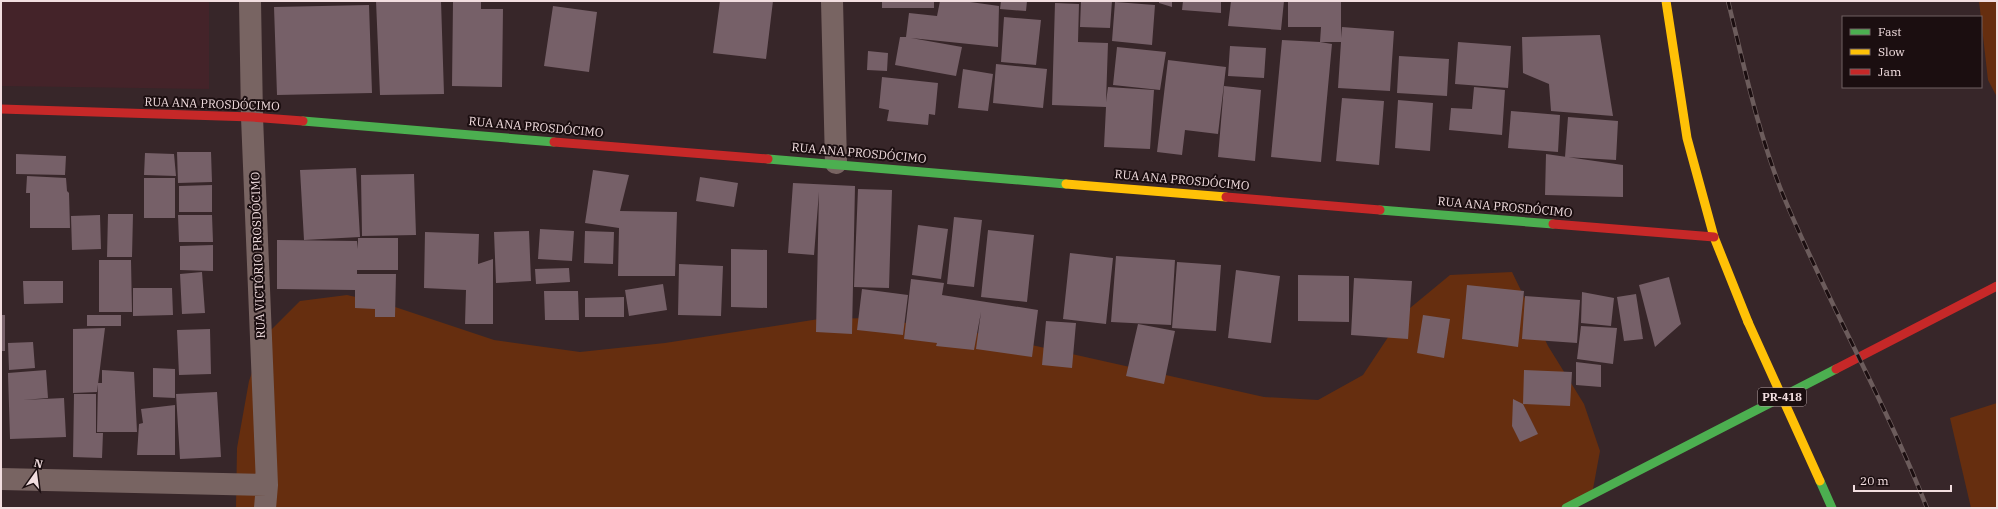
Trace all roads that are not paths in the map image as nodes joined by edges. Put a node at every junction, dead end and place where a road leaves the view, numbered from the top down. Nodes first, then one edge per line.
1 (250, 1) edge
2 (832, 1) edge
3 (1666, 1) edge
4 (1, 109) edge
5 (252, 117) junction
6 (836, 163) junction
7 (1714, 237) junction
8 (1997, 286) edge
9 (1, 479) edge
10 (267, 486) junction
11 (265, 508) edge
12 (1566, 508) edge
13 (1832, 508) edge

1 - 5 street, RUA VICTÓRIO PROSDÓCIMO
2 - 6 street
3 - 7 main road
4 - 5 main road, RUA ANA PROSDÓCIMO
5 - 6 main road, RUA ANA PROSDÓCIMO
5 - 10 street, RUA VICTÓRIO PROSDÓCIMO
6 - 7 main road, RUA ANA PROSDÓCIMO
7 - 13 main road, bridge
8 - 12 main road, PR-418
9 - 10 street
10 - 11 street, RUA VICTÓRIO PROSDÓCIMO

